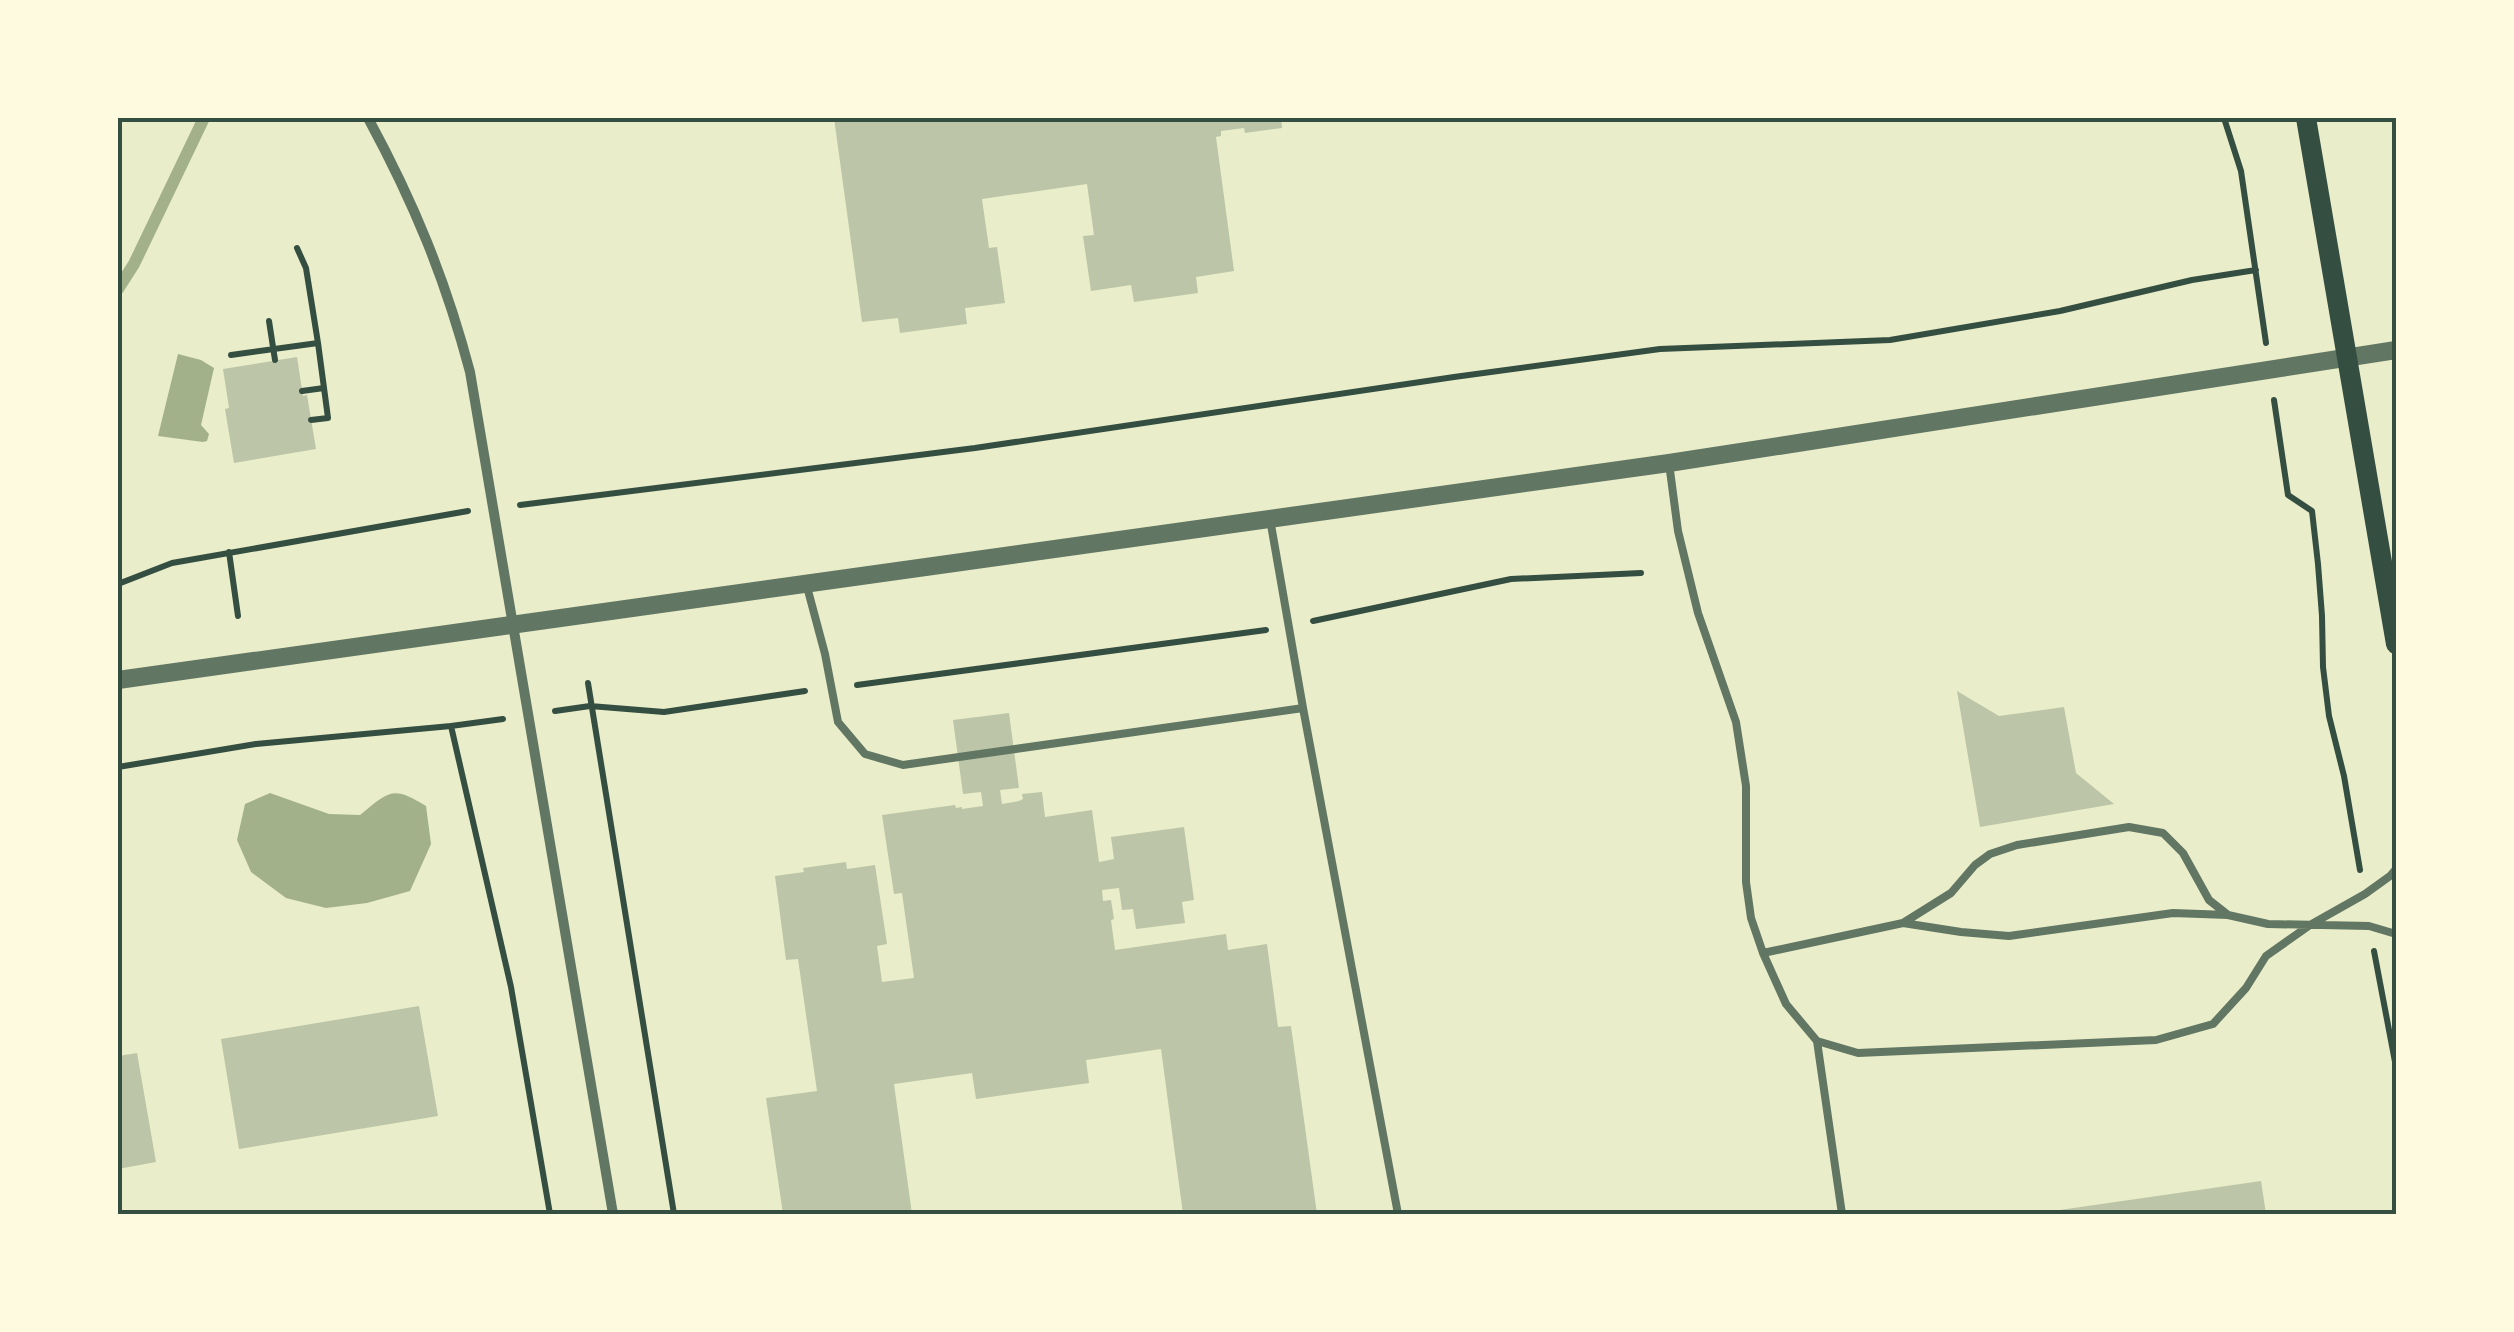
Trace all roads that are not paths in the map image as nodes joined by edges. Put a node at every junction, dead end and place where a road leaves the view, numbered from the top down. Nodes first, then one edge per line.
1 (368, 118) edge
2 (2306, 118) edge
3 (2396, 350) edge
4 (2346, 357) junction
5 (1668, 463) junction
6 (1270, 520) junction
7 (806, 584) junction
8 (514, 625) junction
9 (2396, 644) edge
10 (118, 680) edge
11 (1303, 708) junction
12 (2396, 868) edge
13 (2228, 915) junction
14 (1903, 923) junction
15 (2310, 924) junction
16 (2396, 934) edge
17 (1762, 953) junction
18 (1816, 1041) junction
19 (613, 1214) edge
20 (1398, 1214) edge
21 (1842, 1214) edge

1 - 8 street
2 - 4 main road
3 - 4 street
4 - 5 street
4 - 9 main road
5 - 6 street
5 - 17 lane
6 - 7 street
6 - 11 lane
7 - 8 street
7 - 11 lane
8 - 10 street
8 - 19 street
11 - 20 lane
12 - 15 lane
13 - 14 lane
13 - 14 lane
13 - 15 lane
14 - 17 lane
15 - 16 lane
15 - 18 lane
17 - 18 lane
18 - 21 lane

